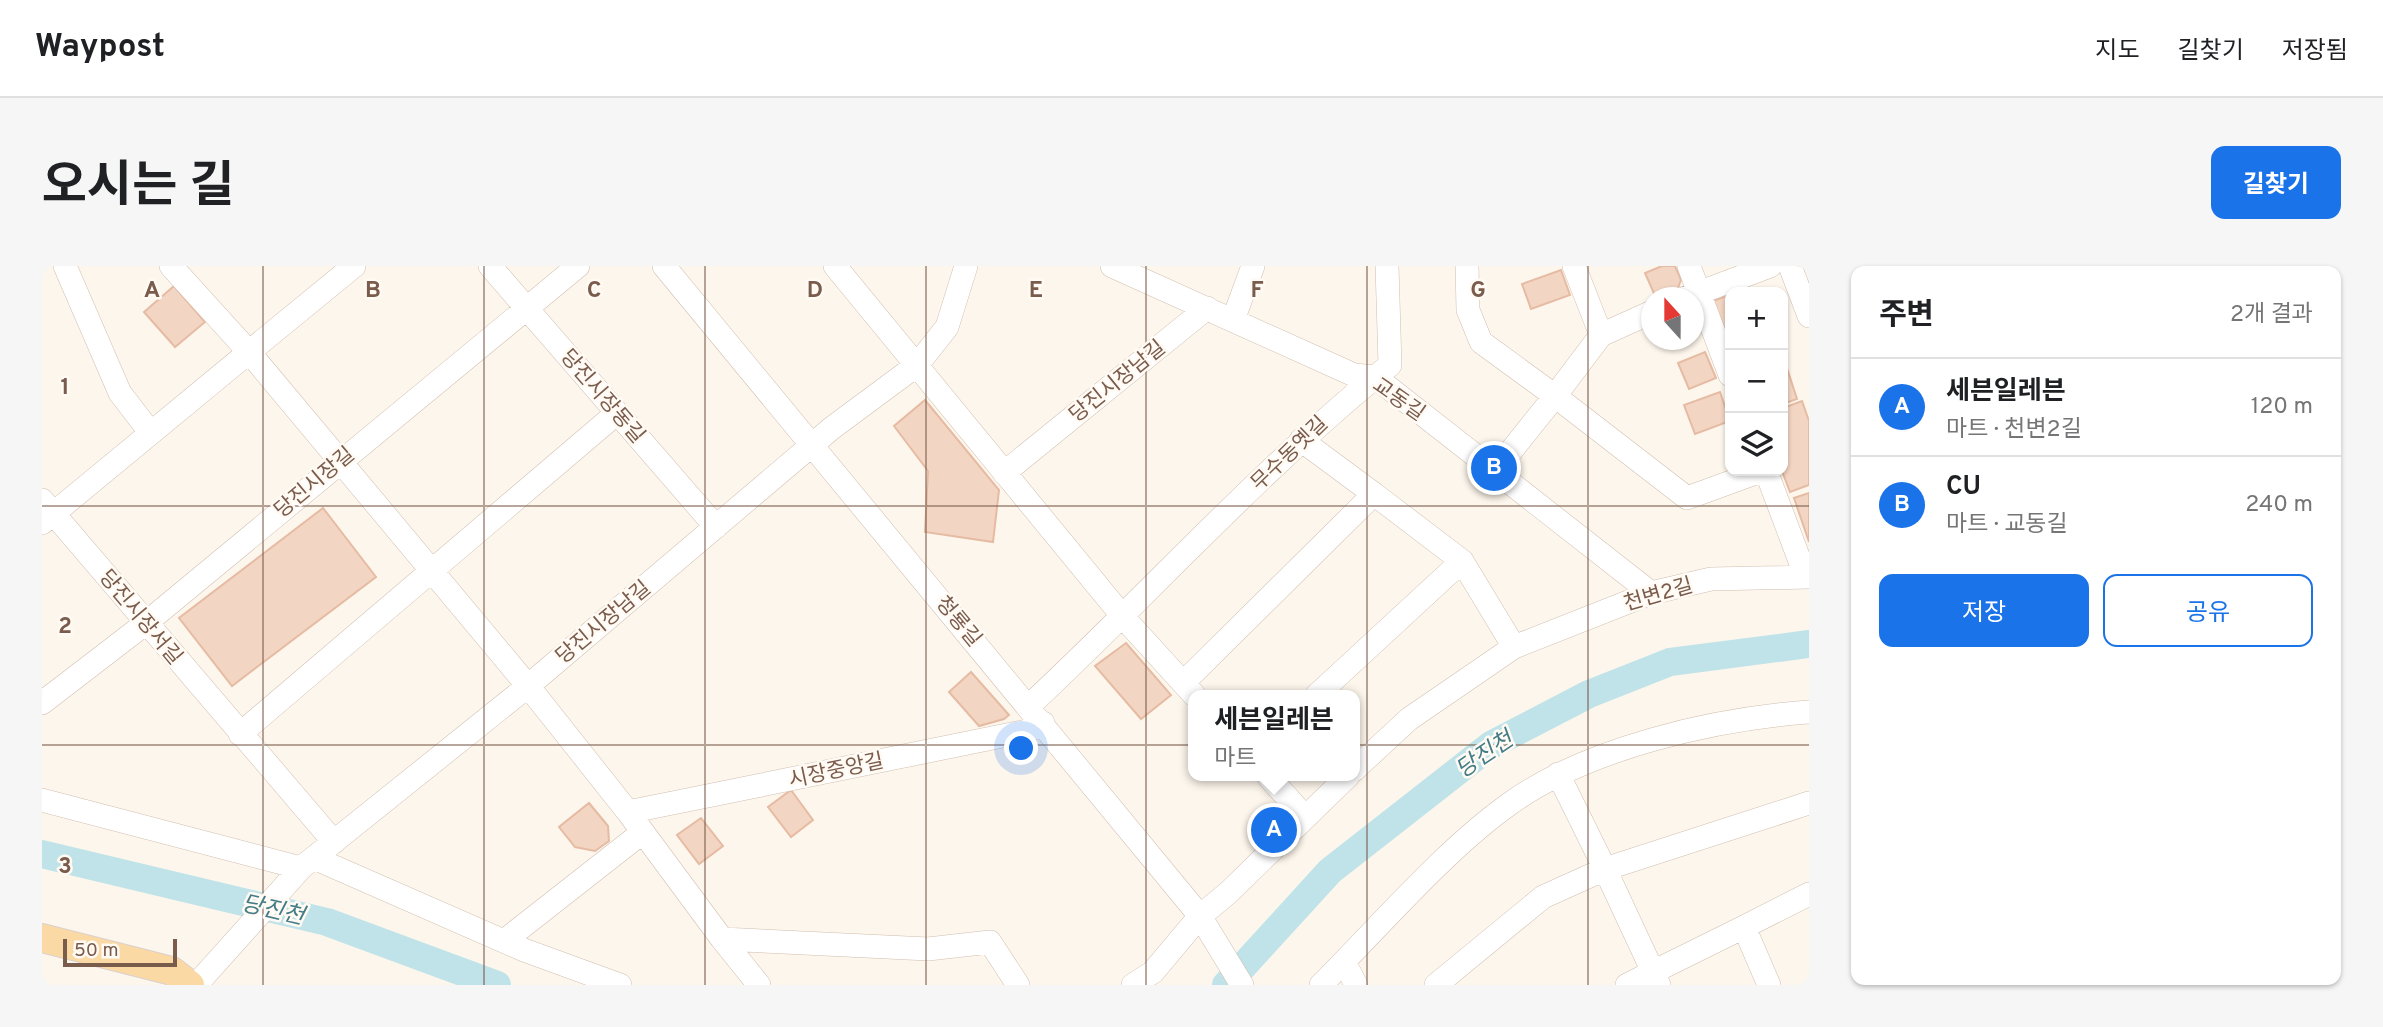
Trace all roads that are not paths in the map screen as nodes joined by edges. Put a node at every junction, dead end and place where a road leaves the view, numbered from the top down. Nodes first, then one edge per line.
1 (65, 266) edge
2 (171, 266) edge
3 (354, 266) edge
4 (490, 266) edge
5 (578, 266) edge
6 (664, 266) edge
7 (835, 266) edge
8 (966, 266) edge
9 (1112, 266) edge
10 (1253, 266) edge
11 (1387, 266) edge
12 (1466, 266) edge
13 (1574, 266) edge
14 (1689, 266) edge
15 (1770, 266) edge
16 (1790, 266) edge
17 (1691, 287) edge
18 (1704, 291) edge
19 (525, 308) junction
20 (1207, 308) junction
21 (1809, 316) edge
22 (1641, 317) edge
23 (1233, 320) junction
24 (1704, 320) edge
25 (1601, 335) junction
26 (249, 352) junction
27 (1725, 364) edge
28 (917, 365) junction
29 (1375, 377) junction
30 (1555, 396) junction
31 (617, 413) junction
32 (150, 432) junction
33 (1301, 440) junction
34 (813, 445) junction
35 (340, 460) junction
36 (1495, 471) junction
37 (1004, 473) junction
38 (1746, 476) edge
39 (1768, 476) edge
40 (1374, 494) junction
41 (46, 512) edge
42 (716, 527) junction
43 (1462, 561) junction
44 (431, 570) junction
45 (1807, 577) edge
46 (1651, 593) junction
47 (1124, 618) junction
48 (146, 623) junction
49 (1514, 647) junction
50 (528, 686) junction
51 (1188, 689) edge
52 (1322, 690) edge
53 (44, 697) edge
54 (1809, 712) edge
55 (1036, 715) junction
56 (240, 734) junction
57 (1360, 764) edge
58 (1558, 774) junction
59 (1272, 781) edge
60 (1342, 781) edge
61 (42, 800) edge
62 (1809, 803) edge
63 (628, 812) junction
64 (1304, 816) junction
65 (643, 832) junction
66 (334, 842) junction
67 (302, 869) junction
68 (1605, 869) junction
69 (1809, 894) edge
70 (1200, 916) junction
71 (1744, 927) junction
72 (42, 938) edge
73 (722, 939) junction
74 (504, 941) junction
75 (1656, 979) edge
76 (190, 985) edge
77 (196, 985) edge
78 (620, 985) edge
79 (760, 985) edge
80 (1018, 985) edge
81 (1133, 985) edge
82 (1242, 985) edge
83 (1321, 985) edge
84 (1436, 985) edge
85 (1627, 985) edge
86 (1769, 985) edge

1 - 32 street
2 - 26 street
3 - 26 street
4 - 19 street, 당진시장동길
5 - 19 street, 당진시장길
6 - 34 street, 청룡길
7 - 28 street
8 - 28 street, 당진시장남길
9 - 20 street, 교동길
10 - 23 street
11 - 29 street, 무수동옛길
12 - 30 street
13 - 25 street
14 - 17 street
15 - 18 street
16 - 21 street
19 - 31 street, 당진시장동길
19 - 35 street, 당진시장길
20 - 23 street, 교동길
20 - 37 street, 당진시장남길
22 - 25 street
23 - 29 street, 교동길
24 - 27 street
25 - 30 street
26 - 32 street
26 - 35 street
28 - 34 street, 당진시장남길
28 - 37 street
29 - 33 street, 무수동옛길
29 - 36 street, 교동길
30 - 36 street
30 - 38 street
31 - 42 street, 당진시장동길
31 - 44 street
32 - 41 street
33 - 40 street
33 - 47 street, 무수동옛길
34 - 42 street, 당진시장남길
34 - 55 street, 청룡길
35 - 44 street
35 - 48 street, 당진시장길
36 - 46 street, 교동길
37 - 47 street
39 - 45 street
40 - 43 street
40 - 51 street
41 - 48 street, 당진시장서길
42 - 50 street, 당진시장남길
43 - 49 street
43 - 52 street
44 - 50 street
44 - 56 street
45 - 46 street, 천변2길
46 - 49 street, 천변2길
47 - 51 street
47 - 55 street, 무수동옛길
48 - 53 street, 당진시장길
48 - 56 street, 당진시장서길
49 - 57 street, 천변2길
50 - 63 street
50 - 66 street, 당진시장남길
54 - 58 street
55 - 63 street, 시장중앙길
55 - 70 street, 청룡길
56 - 66 street, 당진시장서길
58 - 68 street
58 - 83 street
59 - 64 street
60 - 64 street
61 - 67 street
62 - 68 street
63 - 65 street
64 - 70 street
65 - 73 street
65 - 74 street
66 - 67 street, 당진시장남길
67 - 74 street
67 - 77 street, 당진시장남길
68 - 75 street
68 - 84 street
69 - 71 street
70 - 81 street
70 - 82 street, 청룡길
71 - 75 street
71 - 86 street
72 - 76 main road
73 - 79 street
73 - 80 street
74 - 78 street
75 - 85 street

